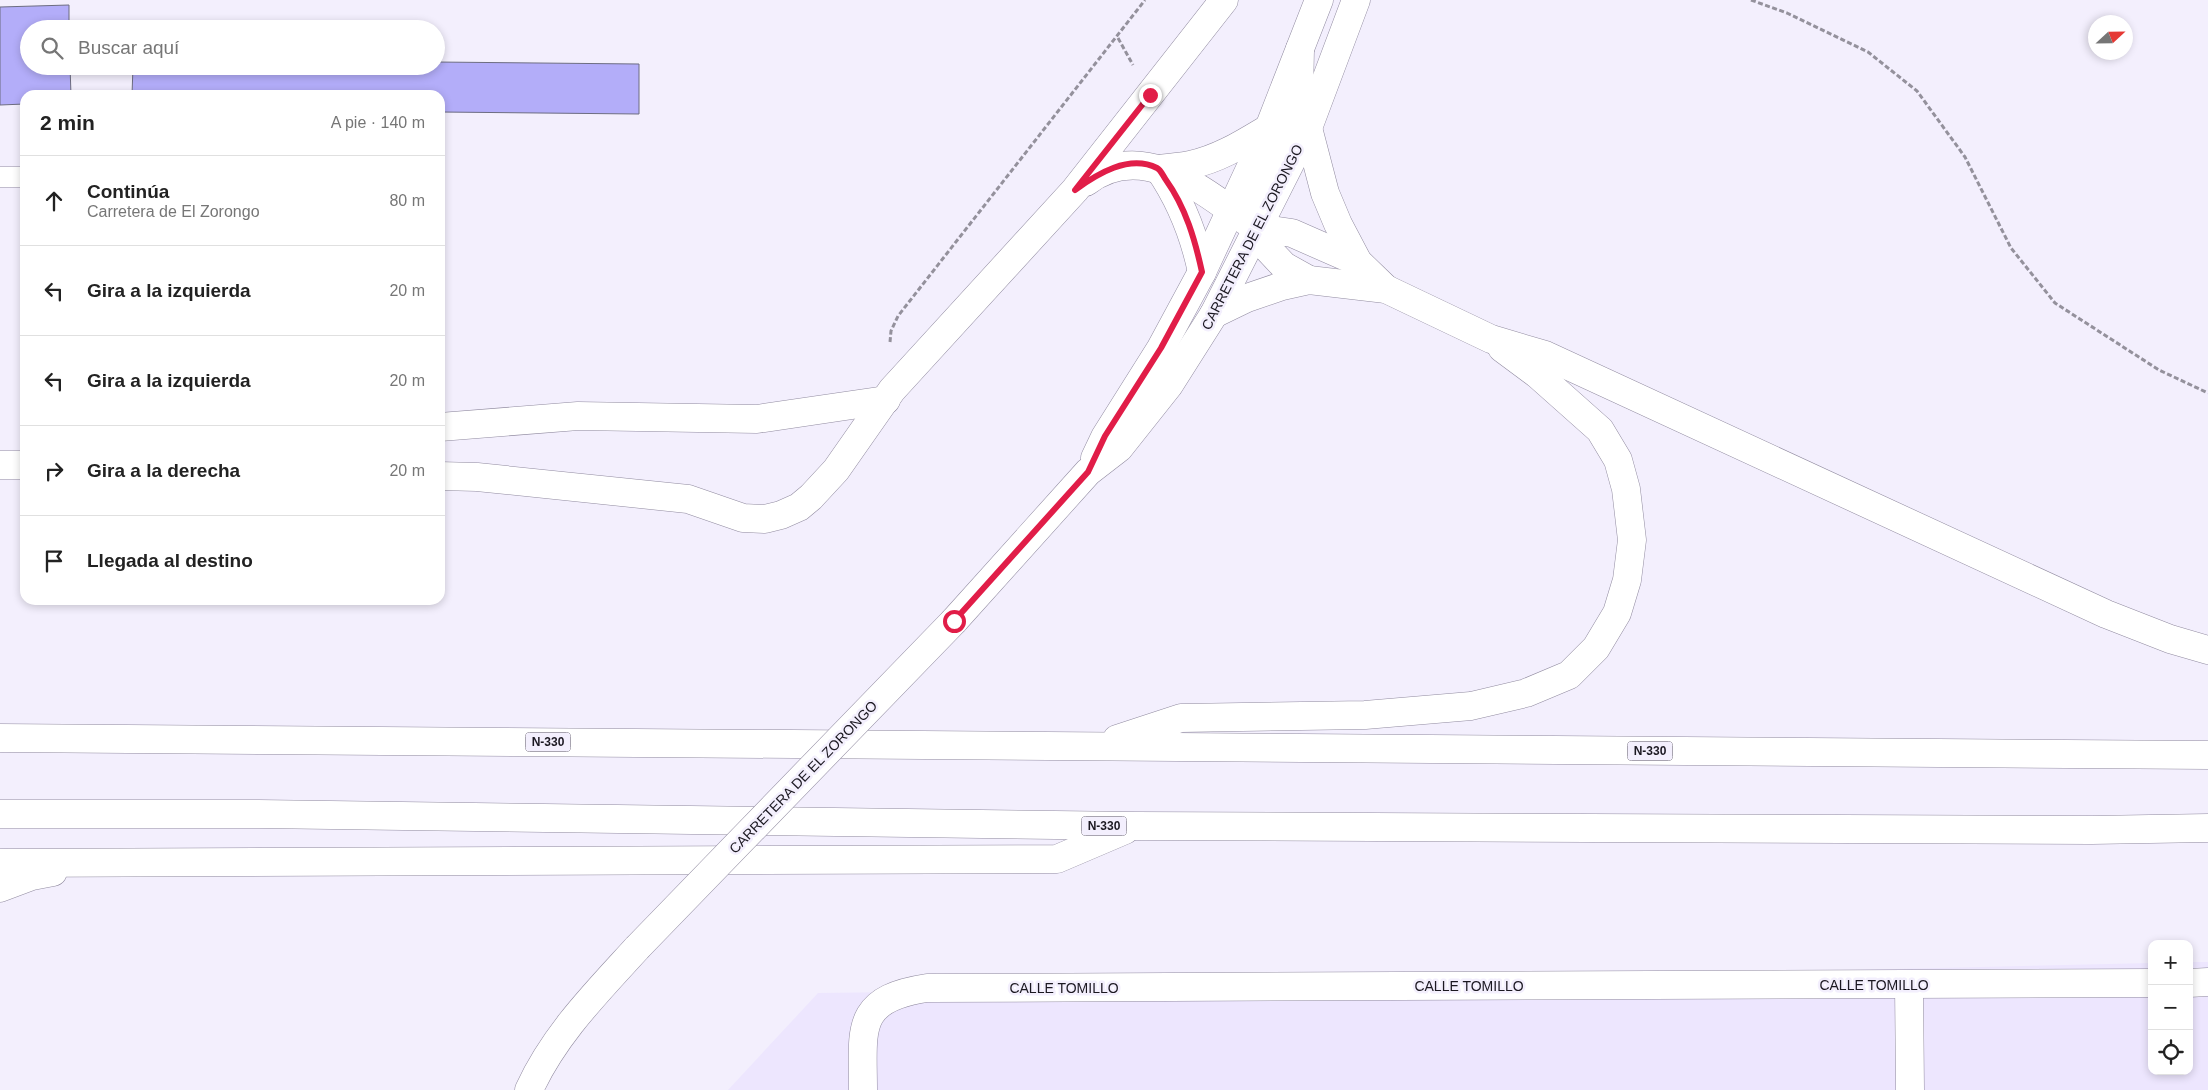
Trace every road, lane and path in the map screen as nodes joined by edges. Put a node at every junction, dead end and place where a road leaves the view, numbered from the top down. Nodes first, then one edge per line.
1 (1145, 0) edge
2 (1224, 0) edge
3 (1319, 0) edge
4 (1356, 0) edge
5 (1751, 0) edge
6 (1300, 49) junction
7 (1268, 128) junction
8 (1308, 128) junction
9 (1158, 169) junction
10 (0, 177) edge
11 (20, 177) edge
12 (1075, 190) junction
13 (1232, 211) junction
14 (1256, 228) junction
15 (1358, 262) junction
16 (1202, 272) junction
17 (1309, 280) junction
18 (1386, 289) junction
19 (1214, 314) junction
20 (1491, 339) junction
21 (2208, 393) edge
22 (889, 395) junction
23 (445, 427) edge
24 (0, 465) edge
25 (20, 465) edge
26 (1088, 472) junction
27 (445, 476) edge
28 (2208, 650) edge
29 (0, 738) edge
30 (1096, 746) junction
31 (2208, 755) edge
32 (0, 814) edge
33 (1134, 826) junction
34 (2208, 828) edge
35 (108, 861) junction
36 (0, 863) edge
37 (0, 888) edge
38 (2208, 982) edge
39 (2148, 983) edge
40 (2193, 983) edge
41 (1909, 985) junction
42 (529, 1090) edge
43 (863, 1090) edge
44 (1910, 1090) edge

1 - 22 path
2 - 12 main road
3 - 6 main road, CARRETERA DE EL ZORONGO
4 - 8 main road, CARRETERA DE EL ZORONGO
5 - 21 path
6 - 7 main road, CARRETERA DE EL ZORONGO
6 - 14 main road
7 - 9 main road
7 - 13 main road, CARRETERA DE EL ZORONGO
8 - 14 main road, CARRETERA DE EL ZORONGO
8 - 15 main road
9 - 12 main road
9 - 13 main road
9 - 16 main road
10 - 11 lane
12 - 22 main road
13 - 14 main road
13 - 16 main road, CARRETERA DE EL ZORONGO
14 - 15 main road
14 - 17 main road
14 - 19 main road, CARRETERA DE EL ZORONGO
15 - 18 main road
16 - 26 main road, CARRETERA DE EL ZORONGO
17 - 18 main road
17 - 19 main road
18 - 20 main road
19 - 26 main road, CARRETERA DE EL ZORONGO
20 - 28 main road
20 - 30 main road
22 - 23 main road
22 - 27 main road
24 - 25 main road
26 - 42 main road, CARRETERA DE EL ZORONGO, bridge
29 - 30 main road, N-330
30 - 31 main road, N-330
32 - 33 main road, N-330
33 - 34 main road, N-330
33 - 35 main road
35 - 36 main road
35 - 37 main road
38 - 40 main road
39 - 41 main road, CALLE TOMILLO
41 - 43 main road, CALLE TOMILLO
41 - 44 main road

